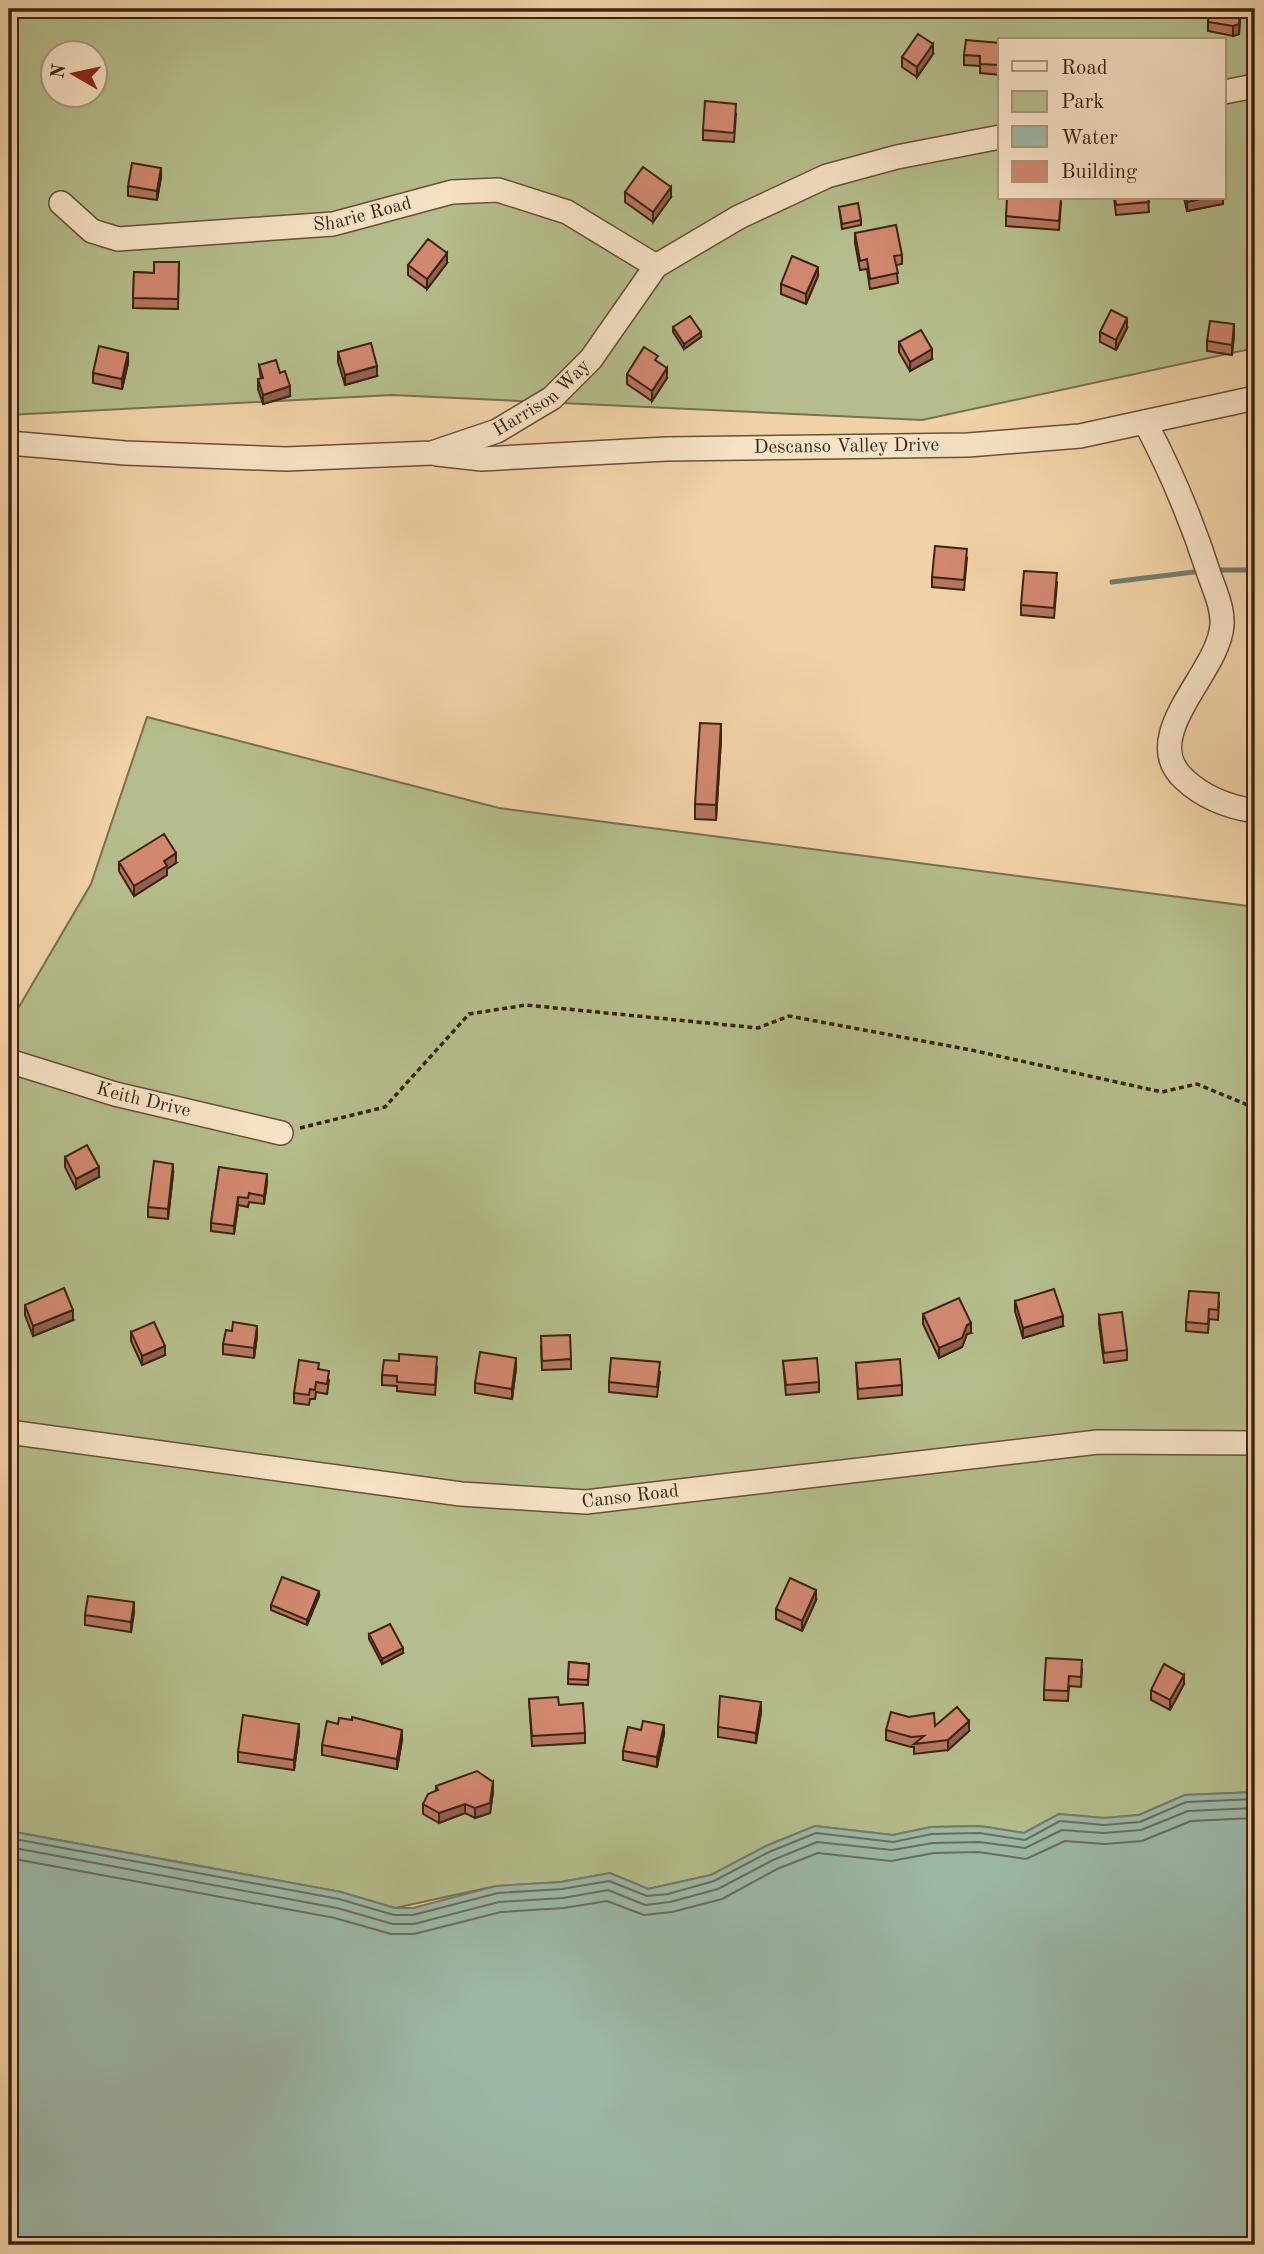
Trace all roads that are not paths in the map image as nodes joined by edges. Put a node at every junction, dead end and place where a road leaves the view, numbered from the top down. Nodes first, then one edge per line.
1 (1255, 86) edge
2 (1226, 92) edge
3 (998, 136) edge
4 (61, 203) dead end
5 (656, 266) junction
6 (1255, 398) edge
7 (1146, 422) junction
8 (9, 443) edge
9 (432, 453) junction
10 (1255, 811) edge
11 (9, 1061) edge
12 (281, 1133) road end
13 (9, 1432) edge
14 (1255, 1443) edge

1 - 2 street
3 - 5 street, Harrison Way
4 - 5 street, Sharie Road
5 - 9 street, Harrison Way
6 - 7 street, Descanso Valley Drive
7 - 9 street, Descanso Valley Drive
7 - 10 street
8 - 9 street, Harrison Way
11 - 12 street, Keith Drive
13 - 14 street, Canso Road

